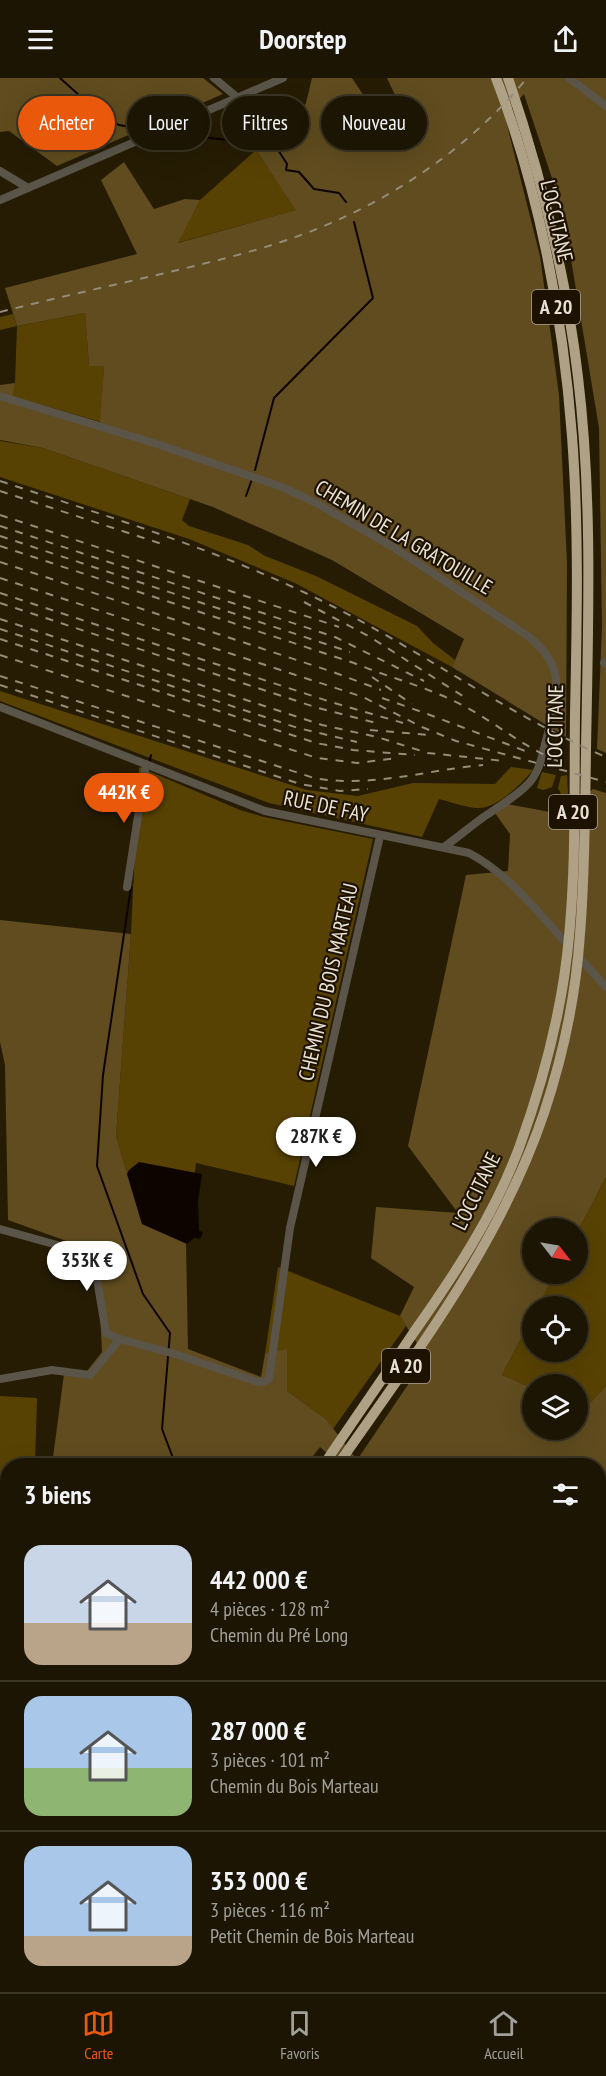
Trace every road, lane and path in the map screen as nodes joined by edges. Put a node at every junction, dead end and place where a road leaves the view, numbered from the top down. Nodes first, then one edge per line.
1 (214, 78) edge
2 (282, 78) edge
3 (496, 78) edge
4 (508, 78) edge
5 (568, 78) edge
6 (236, 96) edge
7 (242, 96) edge
8 (222, 105) edge
9 (606, 106) edge
10 (0, 171) edge
11 (28, 189) junction
12 (0, 200) edge
13 (0, 396) edge
14 (0, 707) edge
15 (146, 764) junction
16 (380, 836) junction
17 (444, 847) junction
18 (127, 887) dead end
19 (606, 987) edge
20 (0, 1229) edge
21 (120, 1339) junction
22 (0, 1379) edge
23 (366, 1424) junction
24 (340, 1441) junction
25 (321, 1458) edge
26 (328, 1458) edge
27 (343, 1458) edge
28 (349, 1458) edge

1 - 6 street
2 - 7 street
3 - 24 highway, L'OCCITANE / A 20
4 - 23 highway, L'OCCITANE / A 20
5 - 9 street
8 - 11 street
10 - 11 street
11 - 12 street
13 - 17 street, CHEMIN DE LA GRATOUILLE
14 - 15 street, RUE DE FAY
15 - 16 street, RUE DE FAY
15 - 18 street
16 - 17 street, RUE DE FAY
16 - 21 street, CHEMIN DU BOIS MARTEAU
17 - 19 street, RUE DE FAY
20 - 21 street
21 - 22 street
23 - 27 highway, L'OCCITANE / A 20
23 - 28 highway
24 - 25 highway
24 - 26 highway, L'OCCITANE / A 20

